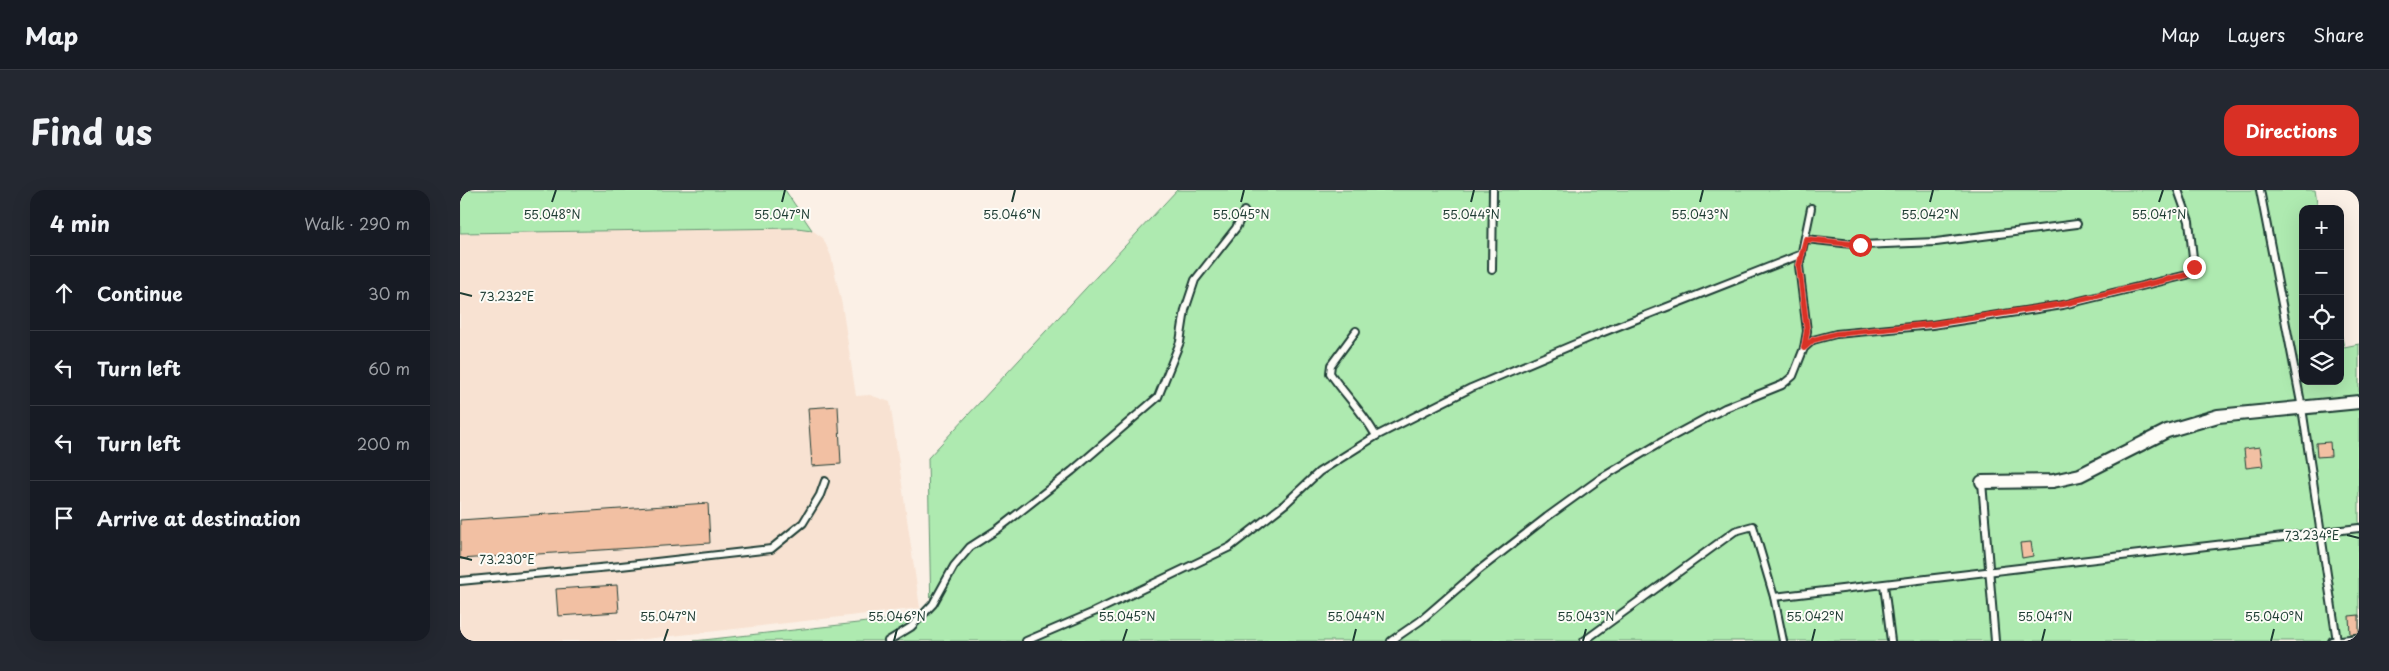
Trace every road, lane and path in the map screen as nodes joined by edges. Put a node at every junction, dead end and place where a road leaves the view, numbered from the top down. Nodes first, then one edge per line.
1 (1493, 190) edge
2 (2178, 190) edge
3 (2260, 190) edge
4 (1812, 208) dead end
5 (1244, 211) dead end
6 (2077, 224) dead end
7 (1806, 239) junction
8 (1802, 254) junction
9 (1492, 270) dead end
10 (1356, 332) dead end
11 (1804, 348) junction
12 (2359, 402) edge
13 (2302, 408) junction
14 (1376, 436) junction
15 (825, 481) dead end
16 (1982, 482) joint
17 (2359, 528) edge
18 (2322, 532) junction
19 (1989, 572) junction
20 (460, 581) edge
21 (1884, 585) junction
22 (1774, 597) junction
23 (2359, 638) edge
24 (888, 641) edge
25 (1026, 641) edge
26 (1390, 641) edge
27 (1584, 641) edge
28 (1784, 641) edge
29 (1890, 641) edge
30 (1995, 641) edge
31 (2332, 641) edge
32 (2337, 641) edge

1 - 9 lane
2 - 11 lane
3 - 13 lane
4 - 7 lane
5 - 24 lane
6 - 7 lane
7 - 8 lane
8 - 11 lane
8 - 14 lane
10 - 14 lane
11 - 26 lane
12 - 13 street
13 - 16 street
13 - 18 lane
14 - 25 lane
15 - 20 lane
16 - 19 lane
17 - 18 lane
18 - 19 lane
18 - 32 lane
19 - 21 lane
19 - 30 lane
21 - 22 lane
21 - 29 lane
22 - 27 lane
22 - 28 lane
23 - 32 lane
31 - 32 lane

